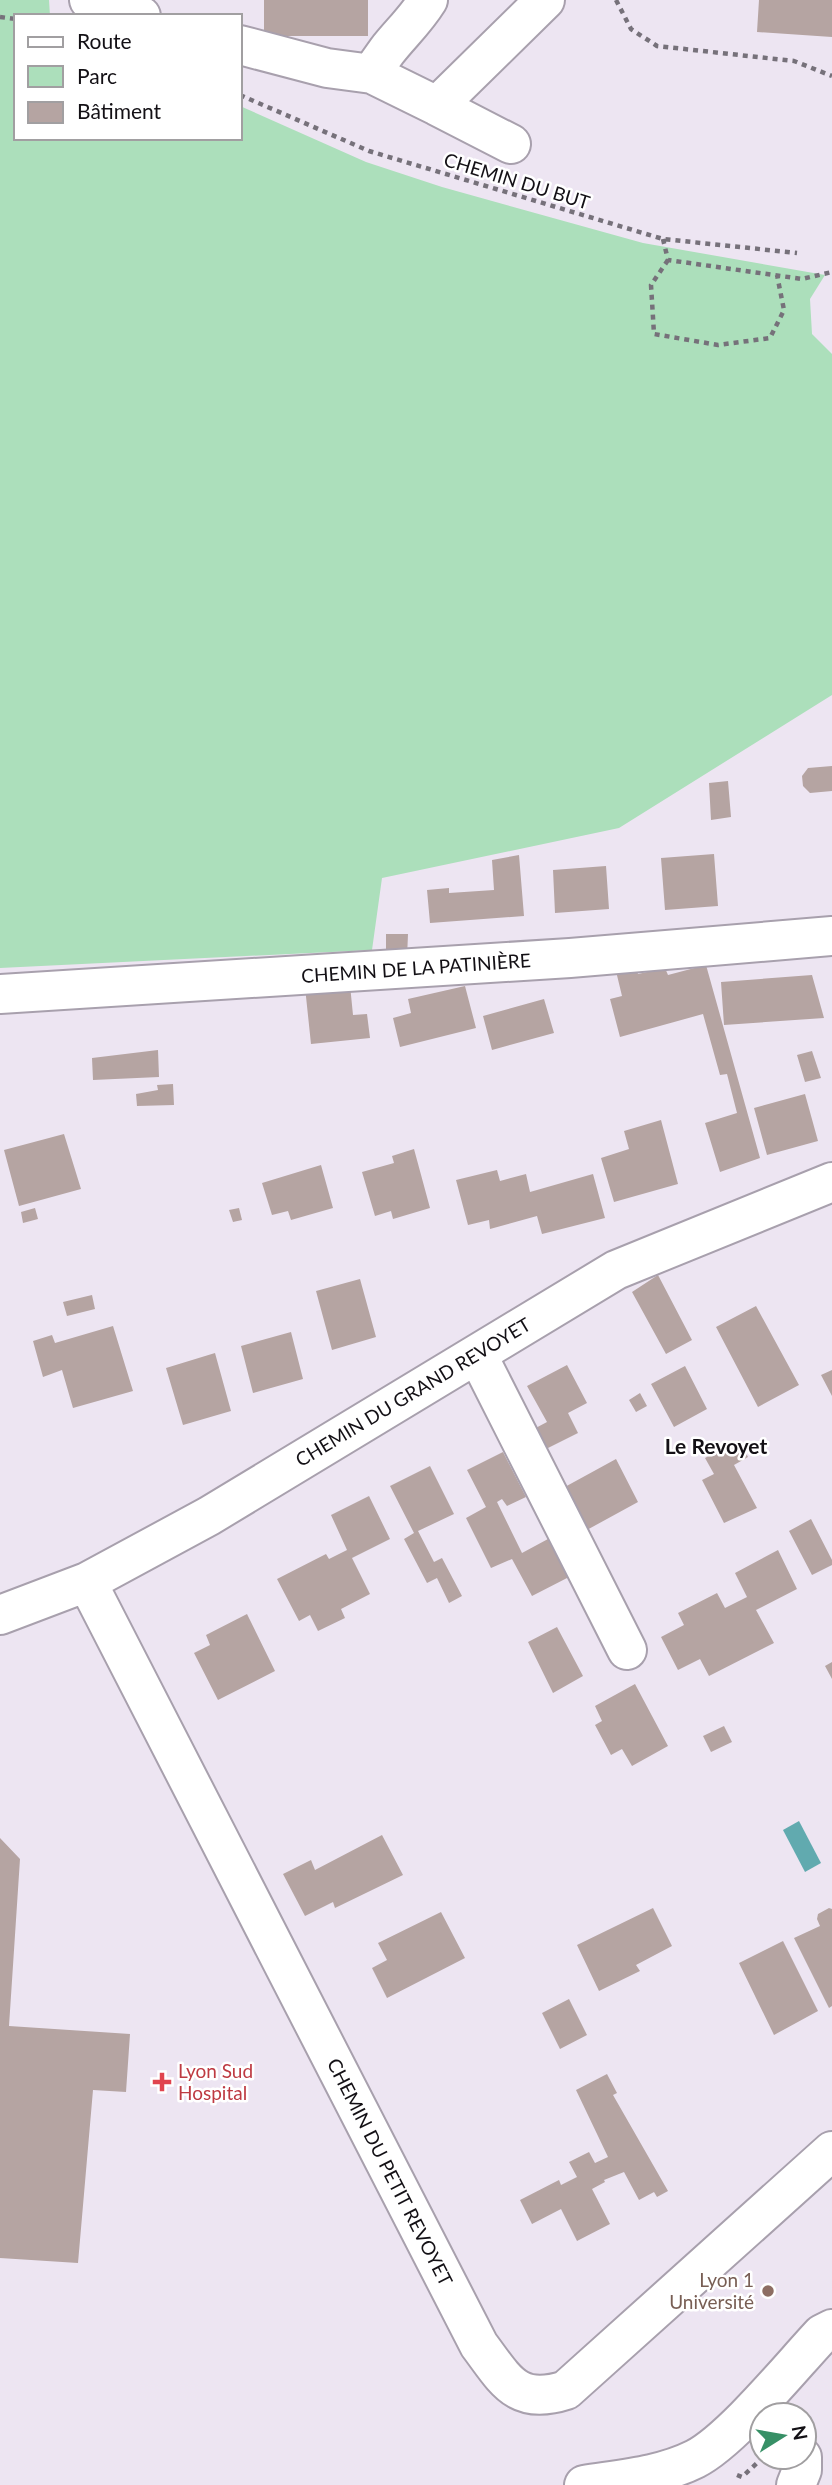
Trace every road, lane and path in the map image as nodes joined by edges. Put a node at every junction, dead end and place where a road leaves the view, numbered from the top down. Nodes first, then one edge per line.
1 (89, 0) edge
2 (428, 0) edge
3 (545, 0) edge
4 (616, 0) edge
5 (134, 14) edge
6 (242, 46) edge
7 (372, 74) junction
8 (832, 76) edge
9 (242, 96) edge
10 (437, 106) junction
11 (511, 144) dead end
12 (663, 239) junction
13 (797, 253) dead end
14 (668, 260) junction
15 (832, 272) edge
16 (777, 275) junction
17 (832, 936) edge
18 (0, 994) edge
19 (832, 1182) edge
20 (477, 1354) junction
21 (87, 1582) junction
22 (0, 1615) edge
23 (627, 1650) dead end
24 (832, 2151) edge
25 (832, 2329) edge
26 (773, 2401) edge
27 (748, 2418) edge
28 (584, 2485) edge

1 - 5 street
2 - 7 street
3 - 10 street
4 - 8 path
6 - 7 street
7 - 10 street
9 - 12 path, CHEMIN DU BUT
10 - 11 street
12 - 13 path, CHEMIN DU BUT
12 - 14 path
14 - 16 path
14 - 16 path
15 - 16 path
17 - 18 street, CHEMIN DE LA PATINIÈRE
19 - 20 street, CHEMIN DU GRAND REVOYET
20 - 21 street, CHEMIN DU GRAND REVOYET
20 - 23 street
21 - 22 street, CHEMIN DU GRAND REVOYET
21 - 24 street, CHEMIN DU PETIT REVOYET
25 - 26 street
27 - 28 street

